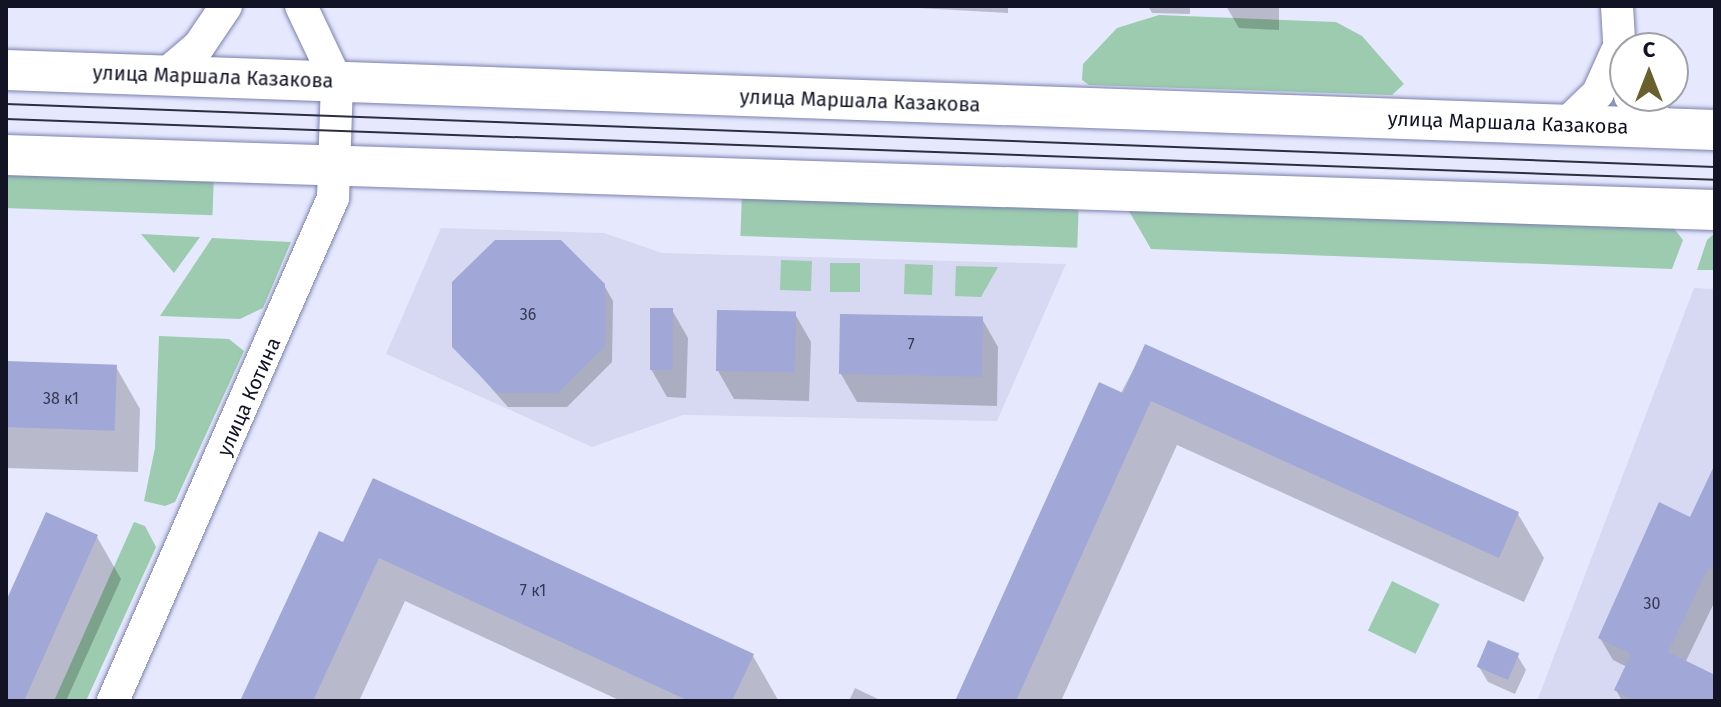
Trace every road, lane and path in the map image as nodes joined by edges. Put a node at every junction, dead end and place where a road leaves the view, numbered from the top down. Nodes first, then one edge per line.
1 (226, 6) edge
2 (301, 6) edge
3 (1617, 6) edge
4 (1616, 32) edge
5 (1609, 69) edge
6 (6, 70) edge
7 (165, 75) junction
8 (337, 82) junction
9 (1648, 112) edge
10 (1565, 125) junction
11 (1667, 128) junction
12 (1715, 130) edge
13 (6, 155) edge
14 (336, 166) junction
15 (1715, 210) edge
16 (113, 701) edge

1 - 7 street
2 - 8 street
3 - 4 street
5 - 10 street
6 - 7 main road, улица Маршала Казакова
7 - 8 main road, улица Маршала Казакова
8 - 10 main road, улица Маршала Казакова
8 - 14 street, улица Котина
9 - 11 street
10 - 11 main road, улица Маршала Казакова
11 - 12 main road, улица Маршала Казакова
13 - 14 main road
14 - 15 main road
14 - 16 street, улица Котина

